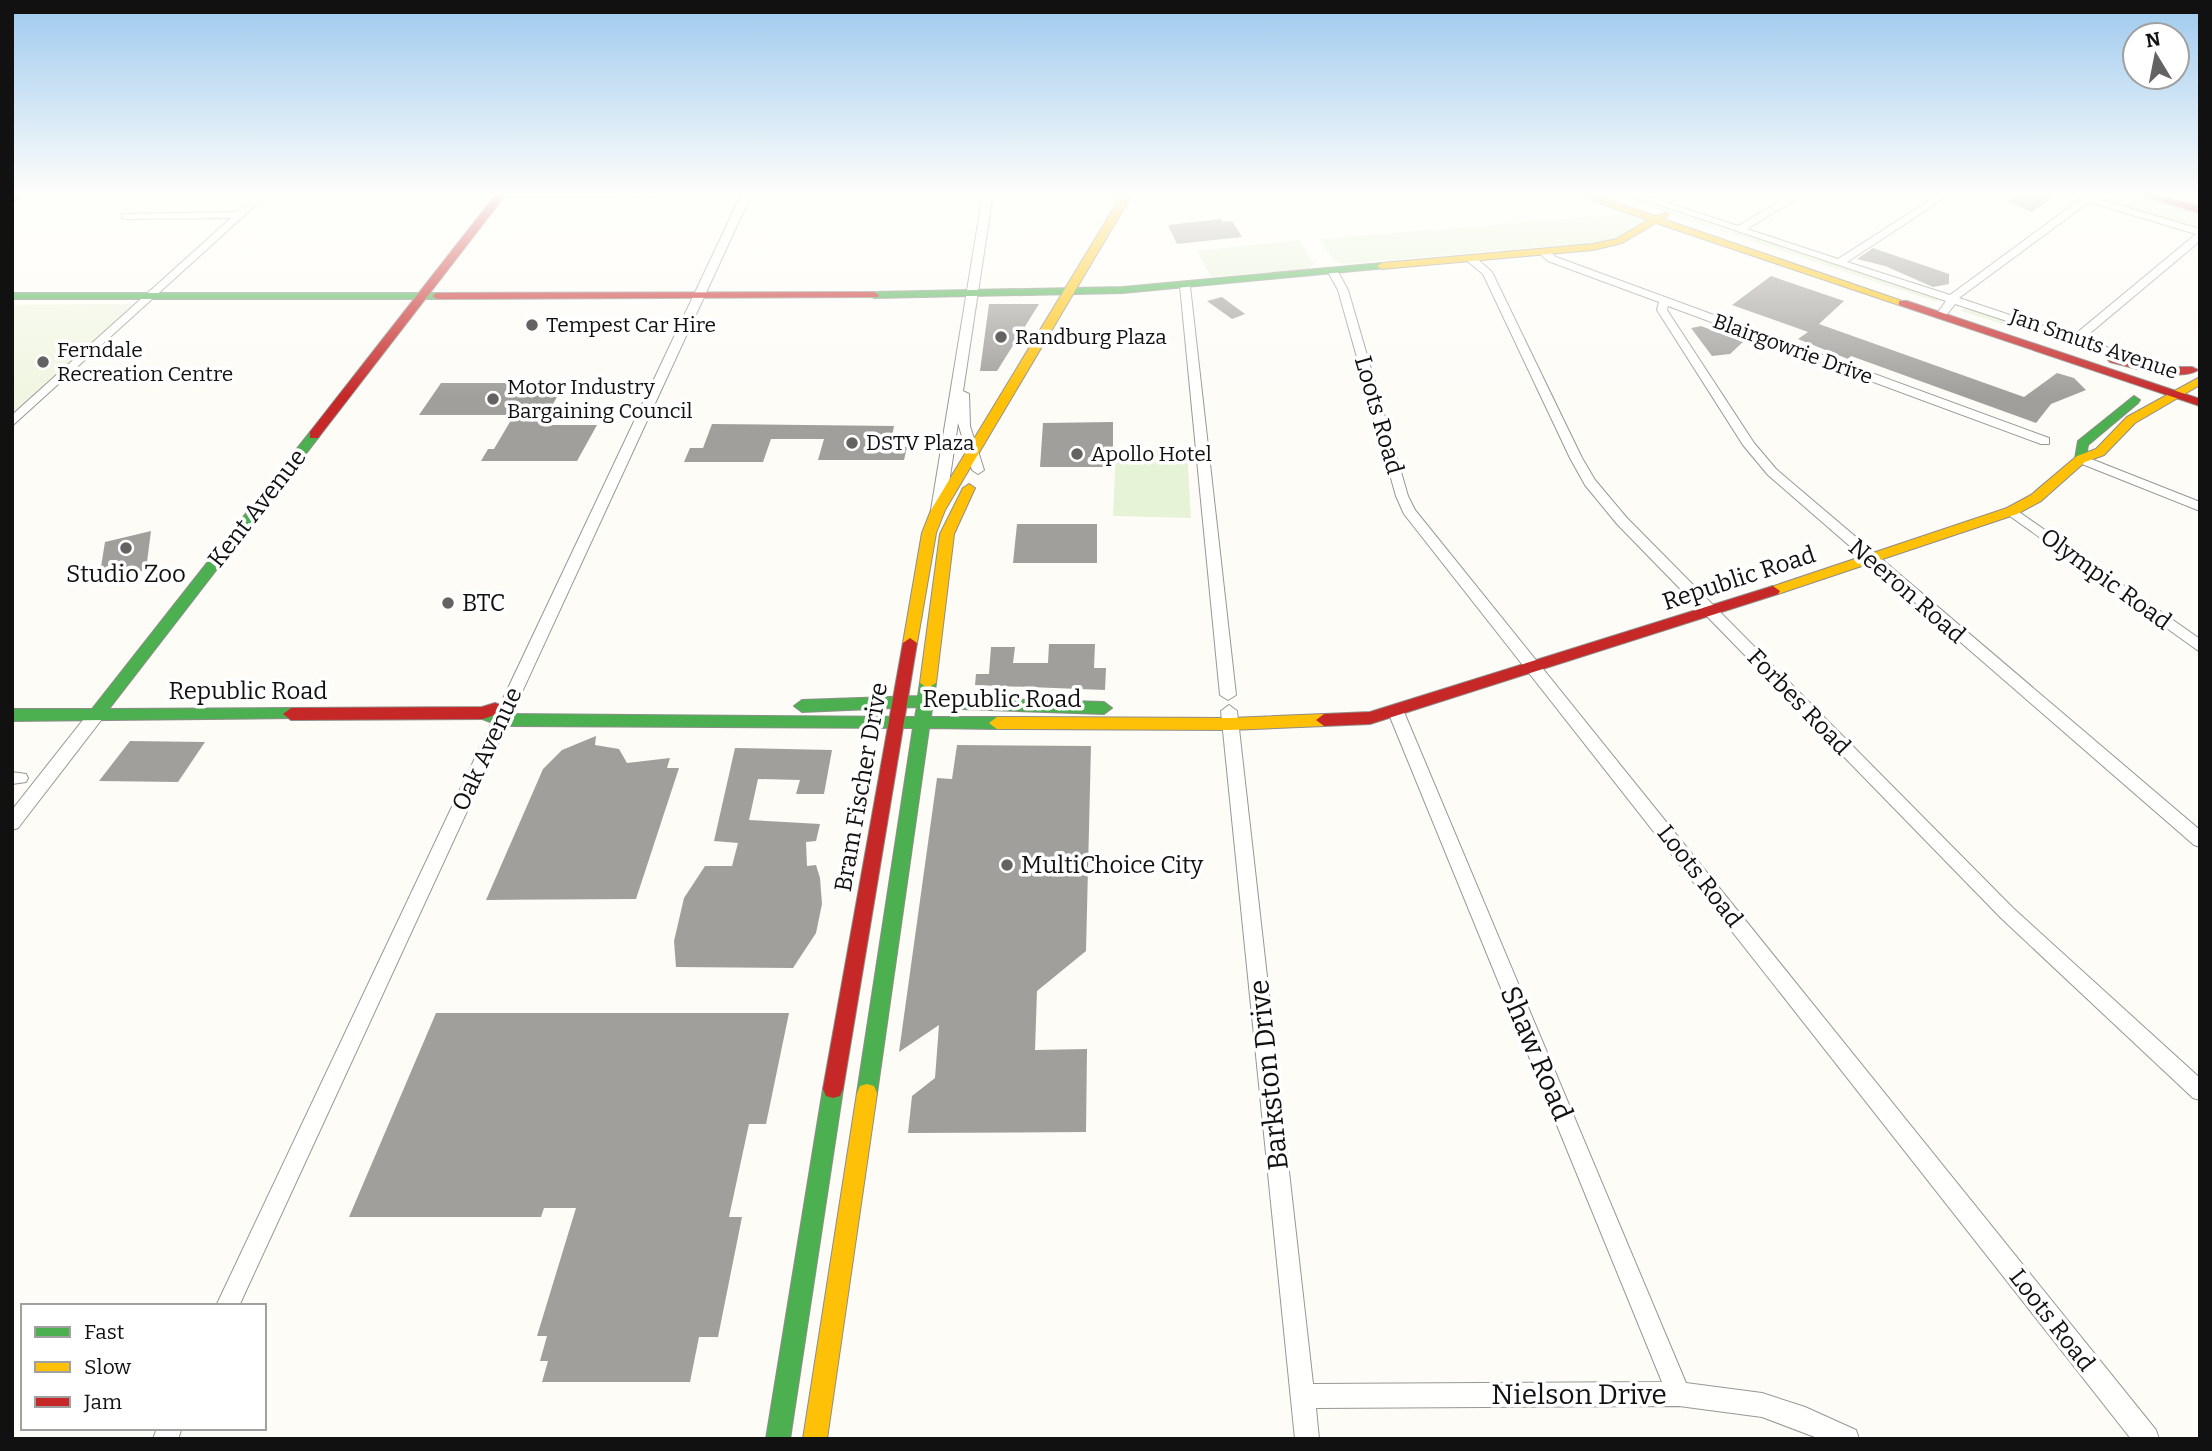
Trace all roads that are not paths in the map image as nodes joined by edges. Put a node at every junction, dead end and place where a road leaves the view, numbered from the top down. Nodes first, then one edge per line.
1 (189, 261) edge
2 (449, 261) edge
3 (714, 261) edge
4 (978, 261) edge
5 (1092, 261) edge
6 (1488, 261) edge
7 (1562, 261) edge
8 (1797, 261) edge
9 (1836, 261) edge
10 (2007, 261) edge
11 (2169, 261) edge
12 (1474, 262) junction
13 (1840, 262) joint
14 (1101, 263) joint
15 (1336, 275) junction
16 (1123, 290) junction
17 (1186, 290) junction
18 (974, 291) junction
19 (1074, 295) junction
20 (12, 296) edge
21 (422, 296) junction
22 (697, 296) junction
23 (803, 296) junction
24 (150, 297) junction
25 (1664, 302) junction
26 (1947, 307) junction
27 (2071, 344) junction
28 (2117, 354) dead end
29 (962, 374) junction
30 (2192, 382) edge
31 (2158, 384) junction
32 (2200, 403) edge
33 (12, 422) edge
34 (2045, 441) dead end
35 (2081, 459) junction
36 (975, 463) junction
37 (2200, 507) edge
38 (938, 510) junction
39 (2012, 511) junction
40 (1870, 560) junction
41 (1710, 611) junction
42 (2200, 647) edge
43 (1534, 668) junction
44 (899, 701) junction
45 (926, 702) junction
46 (1229, 710) junction
47 (1396, 712) junction
48 (497, 713) junction
49 (12, 715) edge
50 (96, 715) junction
51 (896, 722) junction
52 (922, 722) junction
53 (12, 823) edge
54 (2200, 840) edge
55 (2200, 1091) edge
56 (228, 1304) edge
57 (1679, 1394) junction
58 (1303, 1395) junction
59 (778, 1439) edge
60 (815, 1439) edge
61 (1307, 1439) edge
62 (1847, 1439) edge
63 (2147, 1439) edge

1 - 24 street
2 - 21 main road, Kent Avenue
3 - 22 street, Oak Avenue
4 - 18 street
5 - 19 main road, Bram Fischer Drive
6 - 12 main road
7 - 25 street, Blairgowrie Drive
8 - 26 main road, Jan Smuts Avenue
9 - 13 street
10 - 26 street
11 - 27 street
12 - 15 main road
12 - 41 street, Forbes Road
13 - 26 street
14 - 16 main road
14 - 19 main road, Bram Fischer Drive
15 - 17 main road
15 - 43 street, Loots Road
16 - 17 main road
16 - 19 main road
17 - 19 main road
17 - 46 street, Barkston Drive
18 - 19 main road
18 - 23 main road
18 - 23 main road
18 - 29 street
19 - 36 main road, Bram Fischer Drive
20 - 24 main road
21 - 22 main road
21 - 24 main road
21 - 50 main road, Kent Avenue
22 - 23 main road
22 - 48 street, Oak Avenue
24 - 33 street
25 - 34 street, Blairgowrie Drive
25 - 40 street, Neeron Road
26 - 27 main road, Jan Smuts Avenue
26 - 31 main road, Jan Smuts Avenue
27 - 28 street
27 - 30 main road
27 - 31 main road, Jan Smuts Avenue
29 - 36 street
29 - 38 street
30 - 31 main road, Jan Smuts Avenue
30 - 32 main road, Jan Smuts Avenue
30 - 35 main road, Republic Road
31 - 35 main road, Republic Road
35 - 37 street
35 - 39 main road, Republic Road
36 - 38 main road, Bram Fischer Drive
36 - 45 main road, Bram Fischer Drive
38 - 44 main road, Bram Fischer Drive
39 - 40 main road, Republic Road
39 - 42 street, Olympic Road
40 - 41 main road, Republic Road
40 - 54 street, Neeron Road
41 - 43 main road, Republic Road
41 - 55 street, Forbes Road
43 - 47 main road, Republic Road
43 - 63 street, Loots Road
44 - 45 main road, Republic Road
44 - 48 main road, Republic Road
44 - 51 main road, Bram Fischer Drive
45 - 46 main road, Republic Road
45 - 52 main road, Bram Fischer Drive
46 - 47 main road, Republic Road
46 - 52 main road, Republic Road
46 - 58 street, Barkston Drive
47 - 57 street, Shaw Road
48 - 50 main road, Republic Road
48 - 51 main road, Republic Road
48 - 56 street, Oak Avenue
49 - 50 main road, Republic Road
50 - 53 street, Kent Avenue
51 - 52 main road, Republic Road
51 - 59 main road, Bram Fischer Drive
52 - 60 main road, Bram Fischer Drive
57 - 58 street, Nielson Drive
57 - 62 street, Nielson Drive
58 - 61 street, Barkston Drive

